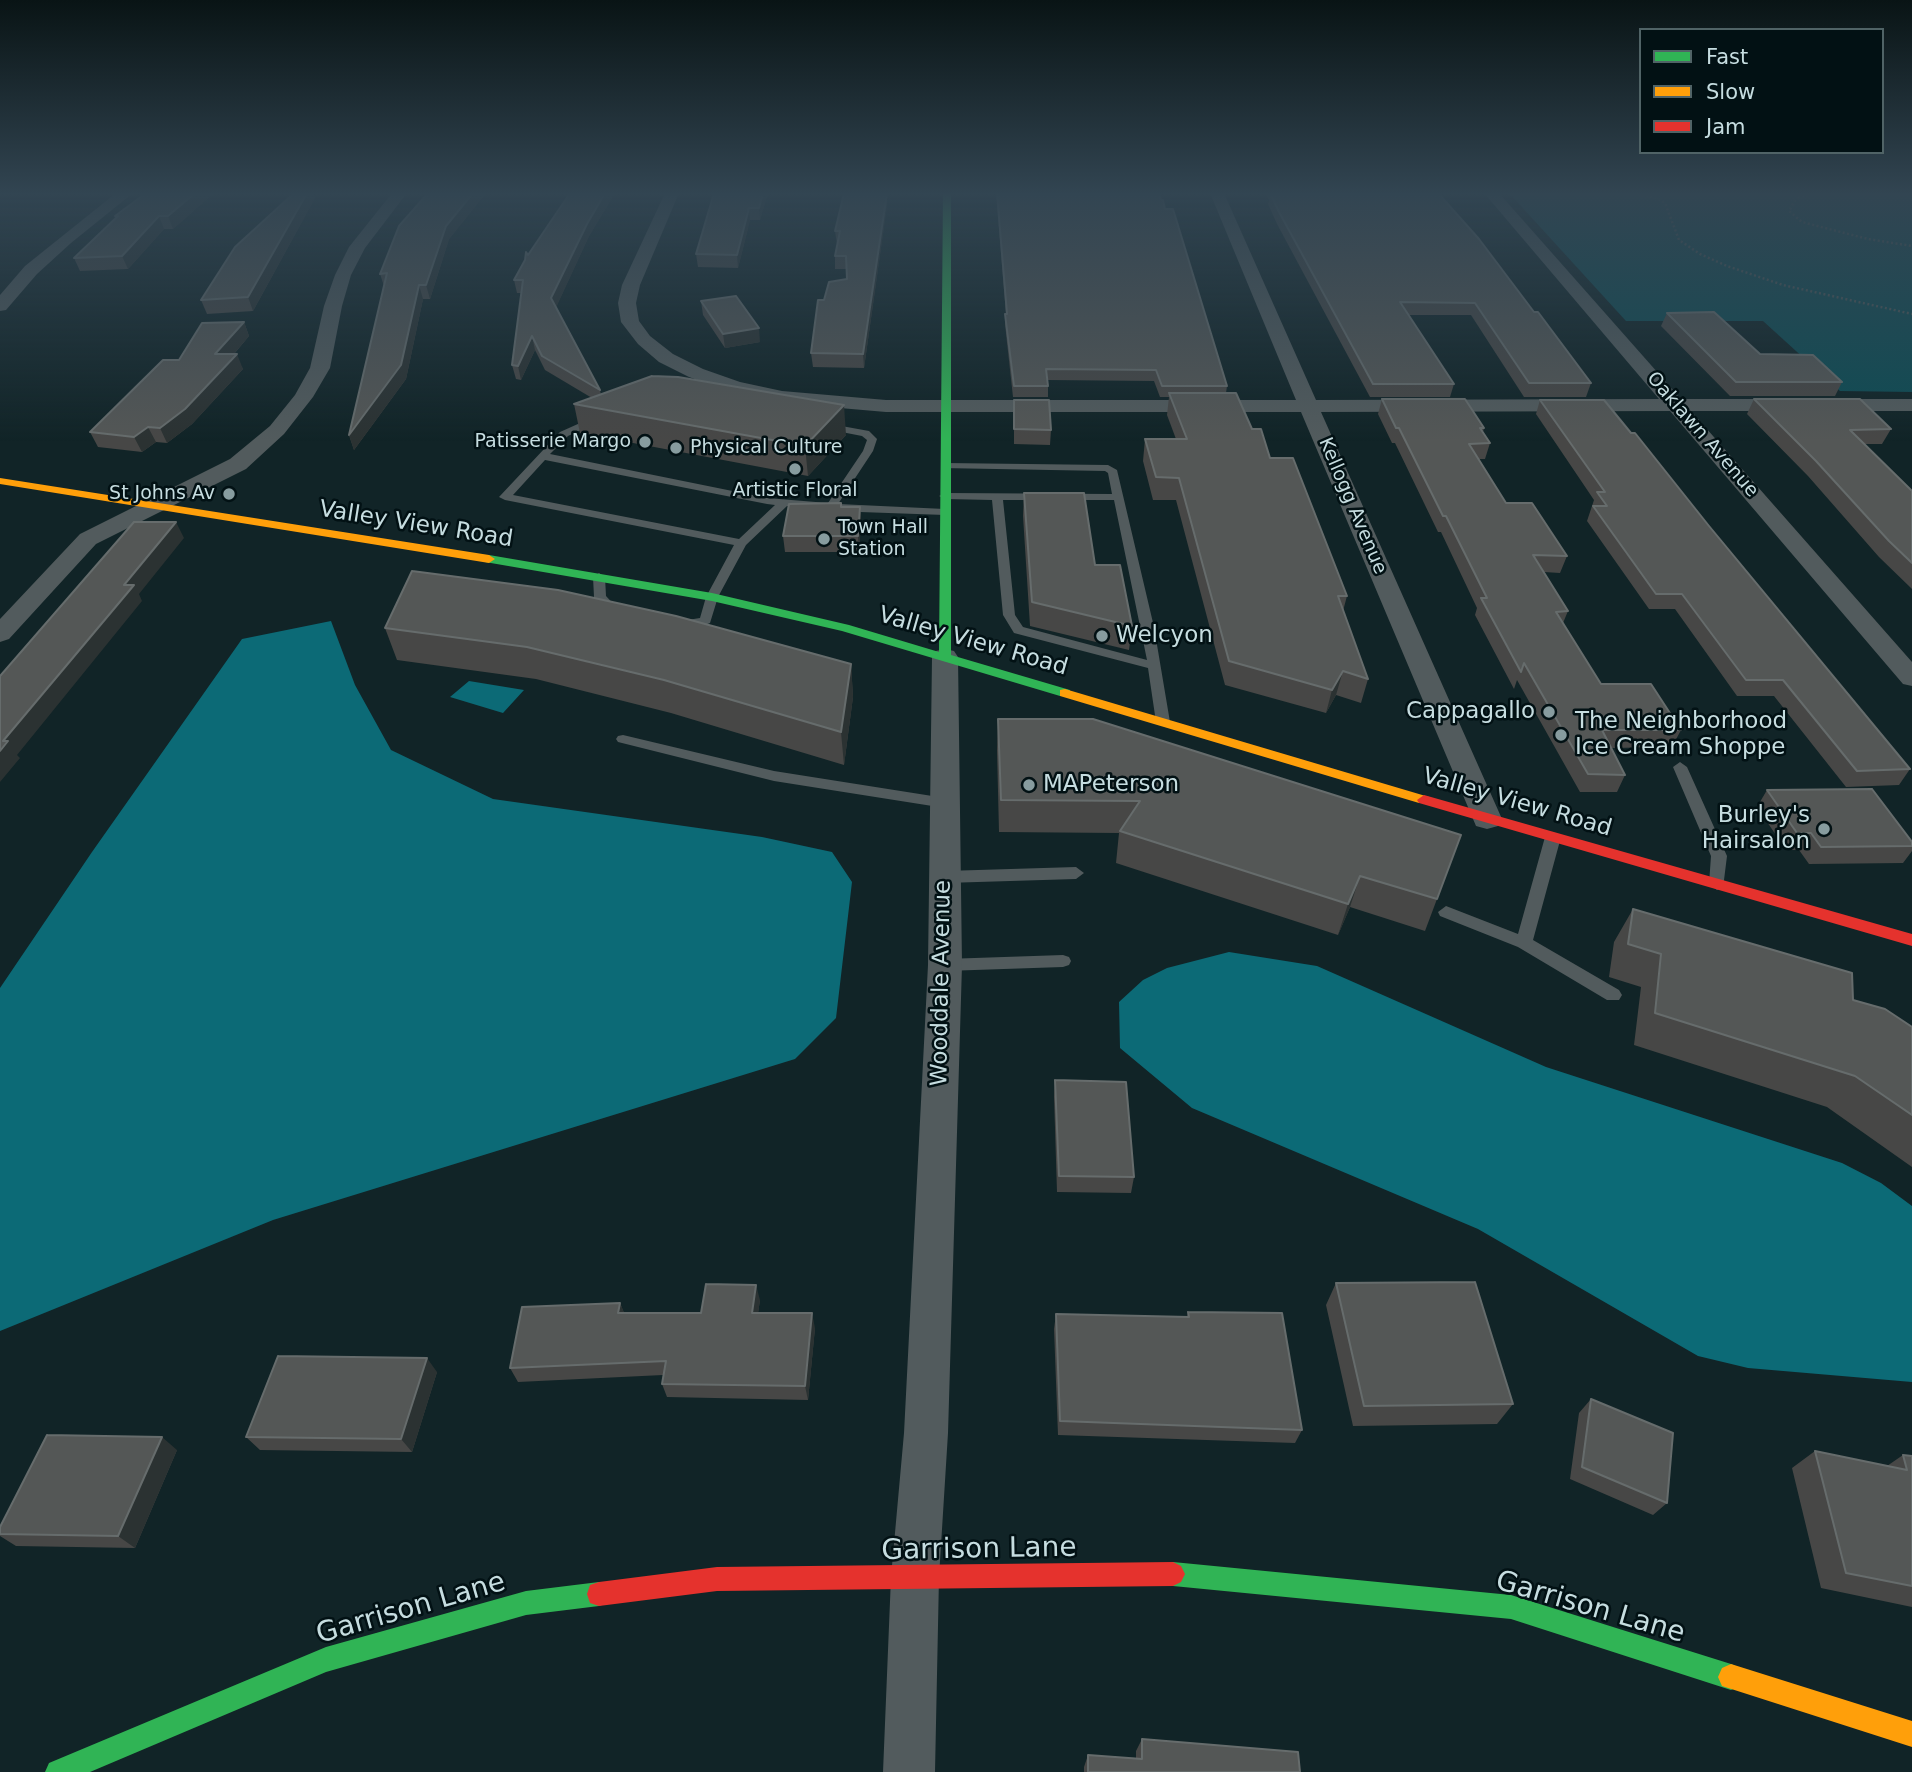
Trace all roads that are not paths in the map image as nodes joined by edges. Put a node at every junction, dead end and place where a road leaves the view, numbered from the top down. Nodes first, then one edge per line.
1 (26, 276) edge
2 (343, 276) edge
3 (635, 276) edge
4 (946, 276) edge
5 (1252, 276) edge
6 (1563, 276) edge
7 (0, 306) edge
8 (945, 405) junction
9 (1308, 405) junction
10 (1676, 405) junction
11 (1912, 405) edge
12 (610, 414) edge
13 (811, 424) edge
14 (543, 456) junction
15 (945, 466) junction
16 (0, 481) edge
17 (1119, 496) junction
18 (997, 498) junction
19 (785, 502) junction
20 (945, 504) junction
21 (154, 506) junction
22 (831, 506) junction
23 (741, 543) junction
24 (599, 577) junction
25 (712, 597) junction
26 (628, 618) edge
27 (661, 625) edge
28 (0, 634) edge
29 (945, 657) junction
30 (1154, 667) junction
31 (1912, 678) edge
32 (1163, 722) junction
33 (623, 739) dead end
34 (1680, 766) dead end
35 (945, 803) junction
36 (1487, 818) junction
37 (1553, 838) junction
38 (1076, 873) dead end
39 (945, 877) junction
40 (1717, 884) junction
41 (1446, 912) edge
42 (1912, 940) edge
43 (1524, 943) junction
44 (1063, 961) dead end
45 (945, 965) junction
46 (1613, 995) dead end
47 (915, 1577) junction
48 (1912, 1734) edge
49 (58, 1772) edge
50 (909, 1772) edge

1 - 7 street
2 - 21 street
3 - 8 street
4 - 8 street, Wooddale Avenue
5 - 9 street, Kellogg Avenue
6 - 10 street, Oaklawn Avenue
8 - 9 street
8 - 15 street, Wooddale Avenue
9 - 10 street
9 - 36 street, Kellogg Avenue
10 - 11 street
10 - 31 street, Oaklawn Avenue
12 - 14 lane
13 - 22 lane
14 - 19 lane
14 - 23 lane
15 - 17 lane
15 - 20 street, Wooddale Avenue
16 - 21 street, Valley View Road
17 - 18 lane
17 - 30 lane
18 - 20 lane
18 - 30 lane
19 - 22 lane
19 - 23 lane
20 - 22 lane
20 - 29 street, Wooddale Avenue
21 - 24 street, Valley View Road
21 - 28 street
23 - 25 lane
24 - 25 street, Valley View Road
24 - 26 lane
25 - 27 lane
25 - 29 street, Valley View Road
29 - 32 street, Valley View Road
29 - 35 street, Wooddale Avenue
30 - 32 lane
32 - 36 street, Valley View Road
33 - 35 lane
34 - 40 lane
35 - 39 street, Wooddale Avenue
36 - 37 street, Valley View Road
37 - 40 street, Valley View Road
37 - 43 lane
38 - 39 lane
39 - 45 street, Wooddale Avenue
40 - 42 street, Valley View Road
41 - 43 lane
43 - 46 lane
44 - 45 lane
45 - 47 street, Wooddale Avenue
47 - 48 street, Garrison Lane
47 - 49 street, Garrison Lane
47 - 50 street, Wooddale Avenue

